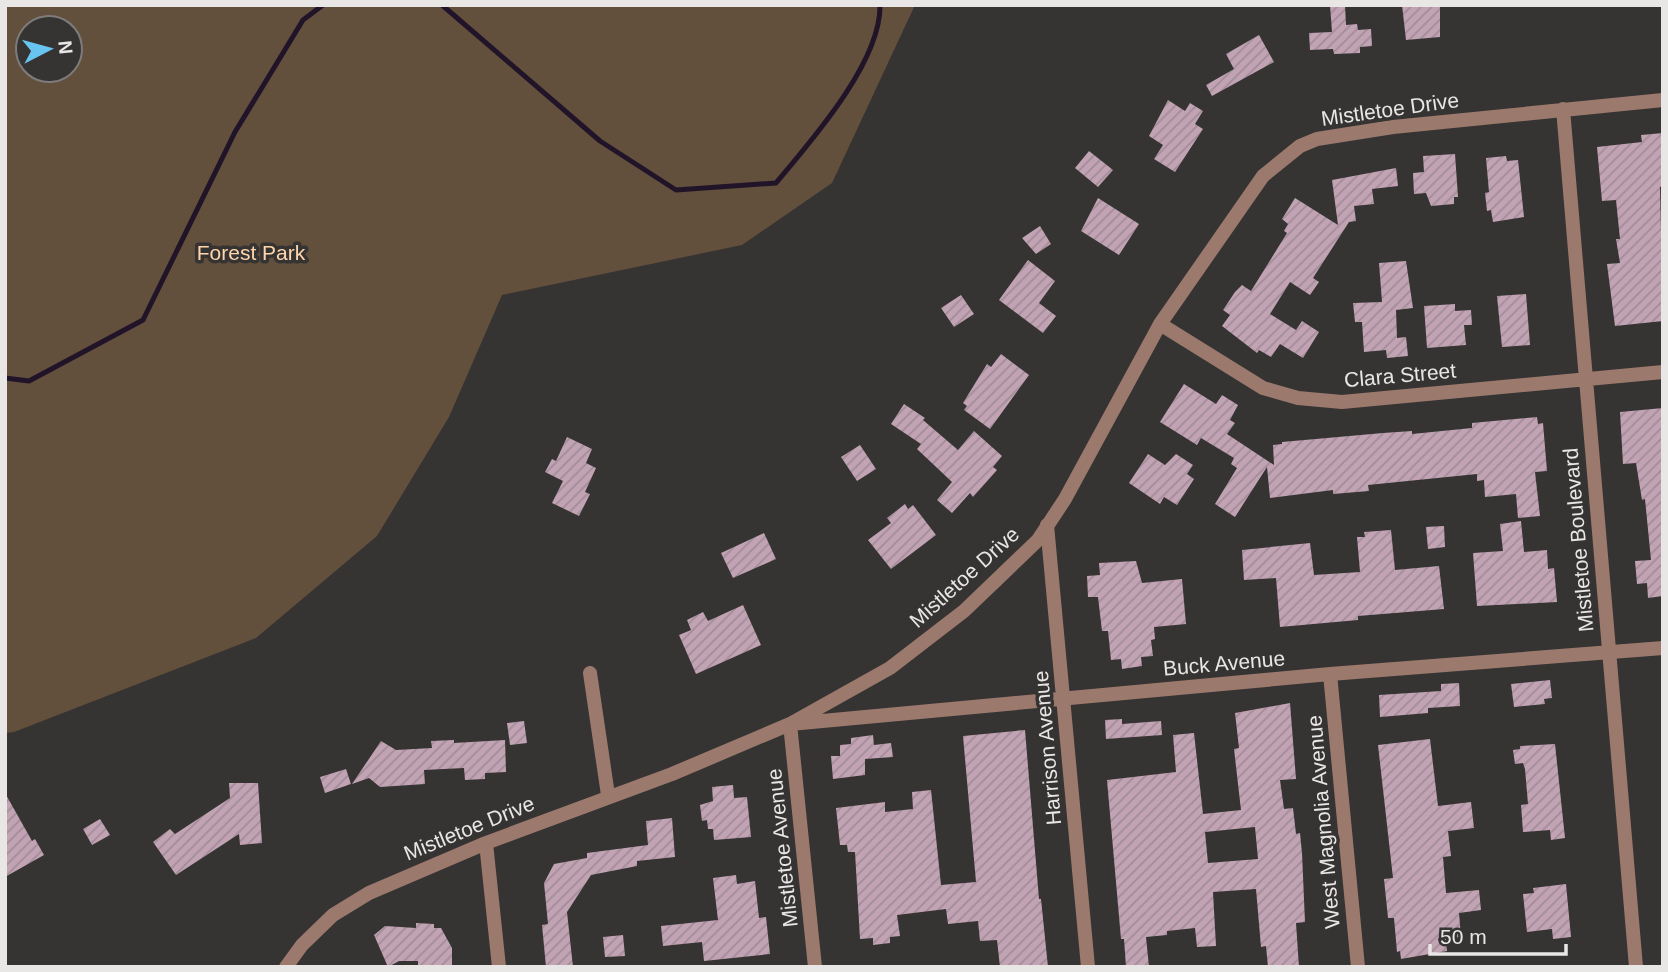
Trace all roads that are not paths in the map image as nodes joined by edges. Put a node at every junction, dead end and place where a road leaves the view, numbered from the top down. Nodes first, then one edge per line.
1 (1663, 100) edge
2 (1563, 109) junction
3 (1160, 324) junction
4 (1663, 372) edge
5 (1586, 380) junction
6 (1047, 525) junction
7 (1663, 648) edge
8 (1608, 653) junction
9 (590, 673) dead end
10 (1330, 674) junction
11 (1063, 699) junction
12 (790, 724) junction
13 (608, 795) junction
14 (486, 843) junction
15 (286, 967) edge
16 (499, 967) edge
17 (815, 967) edge
18 (1088, 967) edge
19 (1358, 967) edge
20 (1636, 967) edge

1 - 2 street, Mistletoe Drive
2 - 3 street, Mistletoe Drive
2 - 5 street, Mistletoe Boulevard
3 - 5 street, Clara Street
3 - 6 street, Mistletoe Drive
4 - 5 street, Clara Street
5 - 8 street, Mistletoe Boulevard
6 - 11 street, Harrison Avenue
6 - 12 street, Mistletoe Drive
7 - 8 street, Buck Avenue
8 - 10 street, Buck Avenue
8 - 20 street, Mistletoe Boulevard
9 - 13 street
10 - 11 street, Buck Avenue
10 - 19 street, West Magnolia Avenue
11 - 12 street, Buck Avenue
11 - 18 street, Harrison Avenue
12 - 13 street, Mistletoe Drive
12 - 17 street, Mistletoe Avenue
13 - 14 street, Mistletoe Drive
14 - 15 street, Mistletoe Drive
14 - 16 street

